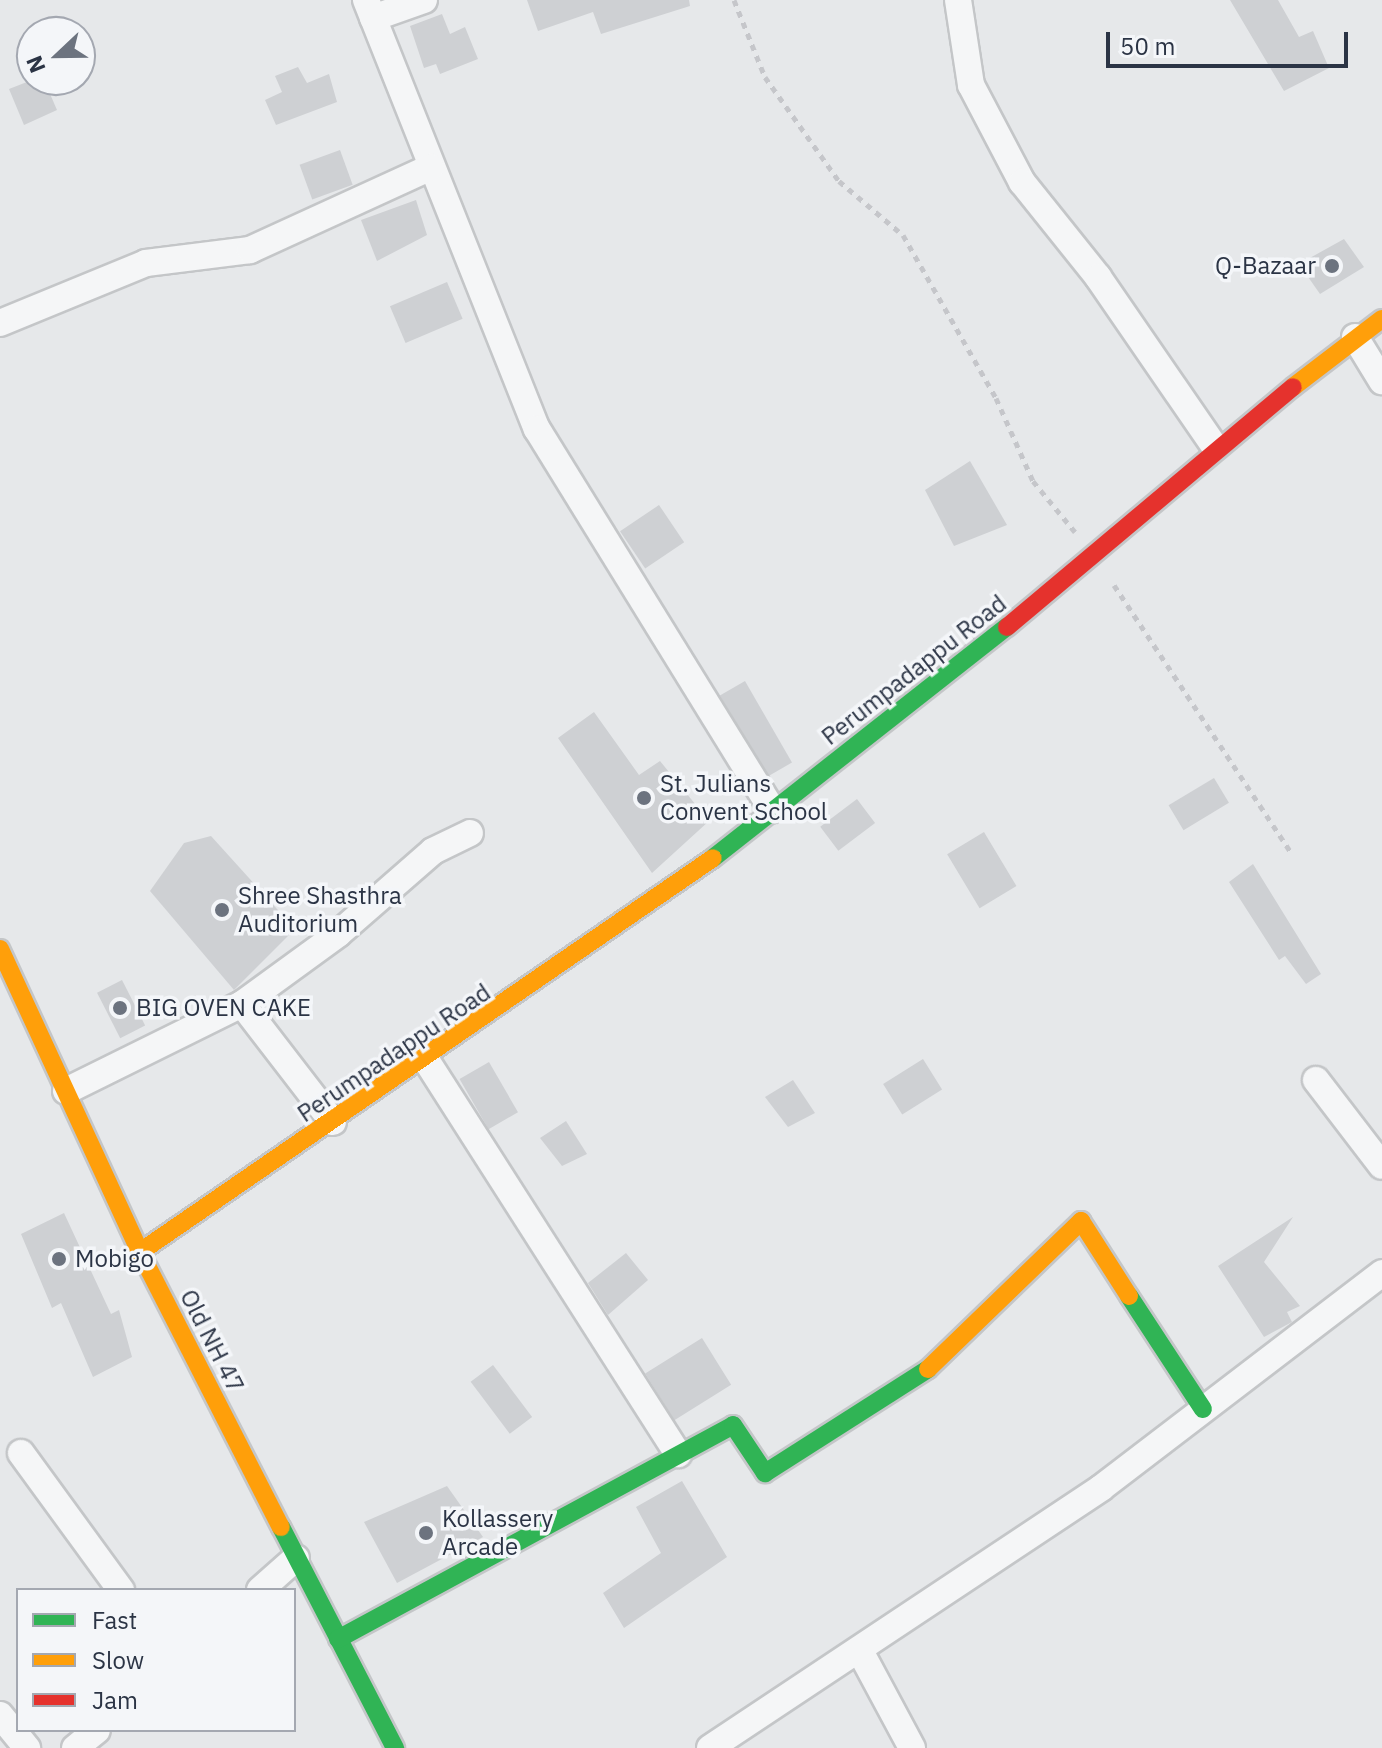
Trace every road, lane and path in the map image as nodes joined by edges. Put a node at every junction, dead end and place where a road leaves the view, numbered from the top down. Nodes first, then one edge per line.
1 (424, 0) edge
2 (734, 0) edge
3 (958, 0) edge
4 (370, 9) edge
5 (431, 167) junction
6 (1382, 319) edge
7 (0, 323) edge
8 (1355, 337) junction
9 (1382, 381) edge
10 (1215, 447) junction
11 (1095, 557) junction
12 (772, 809) junction
13 (470, 833) dead end
14 (1291, 852) dead end
15 (0, 949) edge
16 (242, 1004) junction
17 (426, 1060) junction
18 (1316, 1080) dead end
19 (66, 1091) junction
20 (333, 1122) junction
21 (1382, 1166) edge
22 (140, 1252) junction
23 (1382, 1273) edge
24 (1203, 1409) junction
25 (21, 1453) dead end
26 (678, 1454) junction
27 (296, 1558) junction
28 (120, 1588) edge
29 (262, 1588) edge
30 (338, 1639) junction
31 (860, 1651) junction
32 (0, 1715) edge
33 (95, 1732) edge
34 (27, 1748) edge
35 (75, 1748) edge
36 (395, 1748) edge
37 (710, 1748) edge
38 (912, 1748) edge

1 - 4 street
2 - 11 path
3 - 10 street
4 - 5 street
5 - 7 street
5 - 12 street
6 - 8 main road, Perumpadappu Road
8 - 9 street
8 - 10 main road, Perumpadappu Road
10 - 11 main road, Perumpadappu Road
11 - 12 main road, Perumpadappu Road
11 - 14 path
12 - 17 main road, Perumpadappu Road
13 - 16 street
15 - 19 main road, Old NH 47
16 - 19 street
16 - 20 street
17 - 20 main road, Perumpadappu Road
17 - 26 street
18 - 21 street
19 - 22 main road, Old NH 47
20 - 22 main road, Perumpadappu Road
22 - 27 main road, Old NH 47
23 - 24 street
24 - 26 main road
24 - 31 street
25 - 28 street
26 - 30 main road
27 - 29 street
27 - 30 main road, Old NH 47
30 - 36 main road, Old NH 47
31 - 37 street
31 - 38 street
32 - 34 street
33 - 35 street

